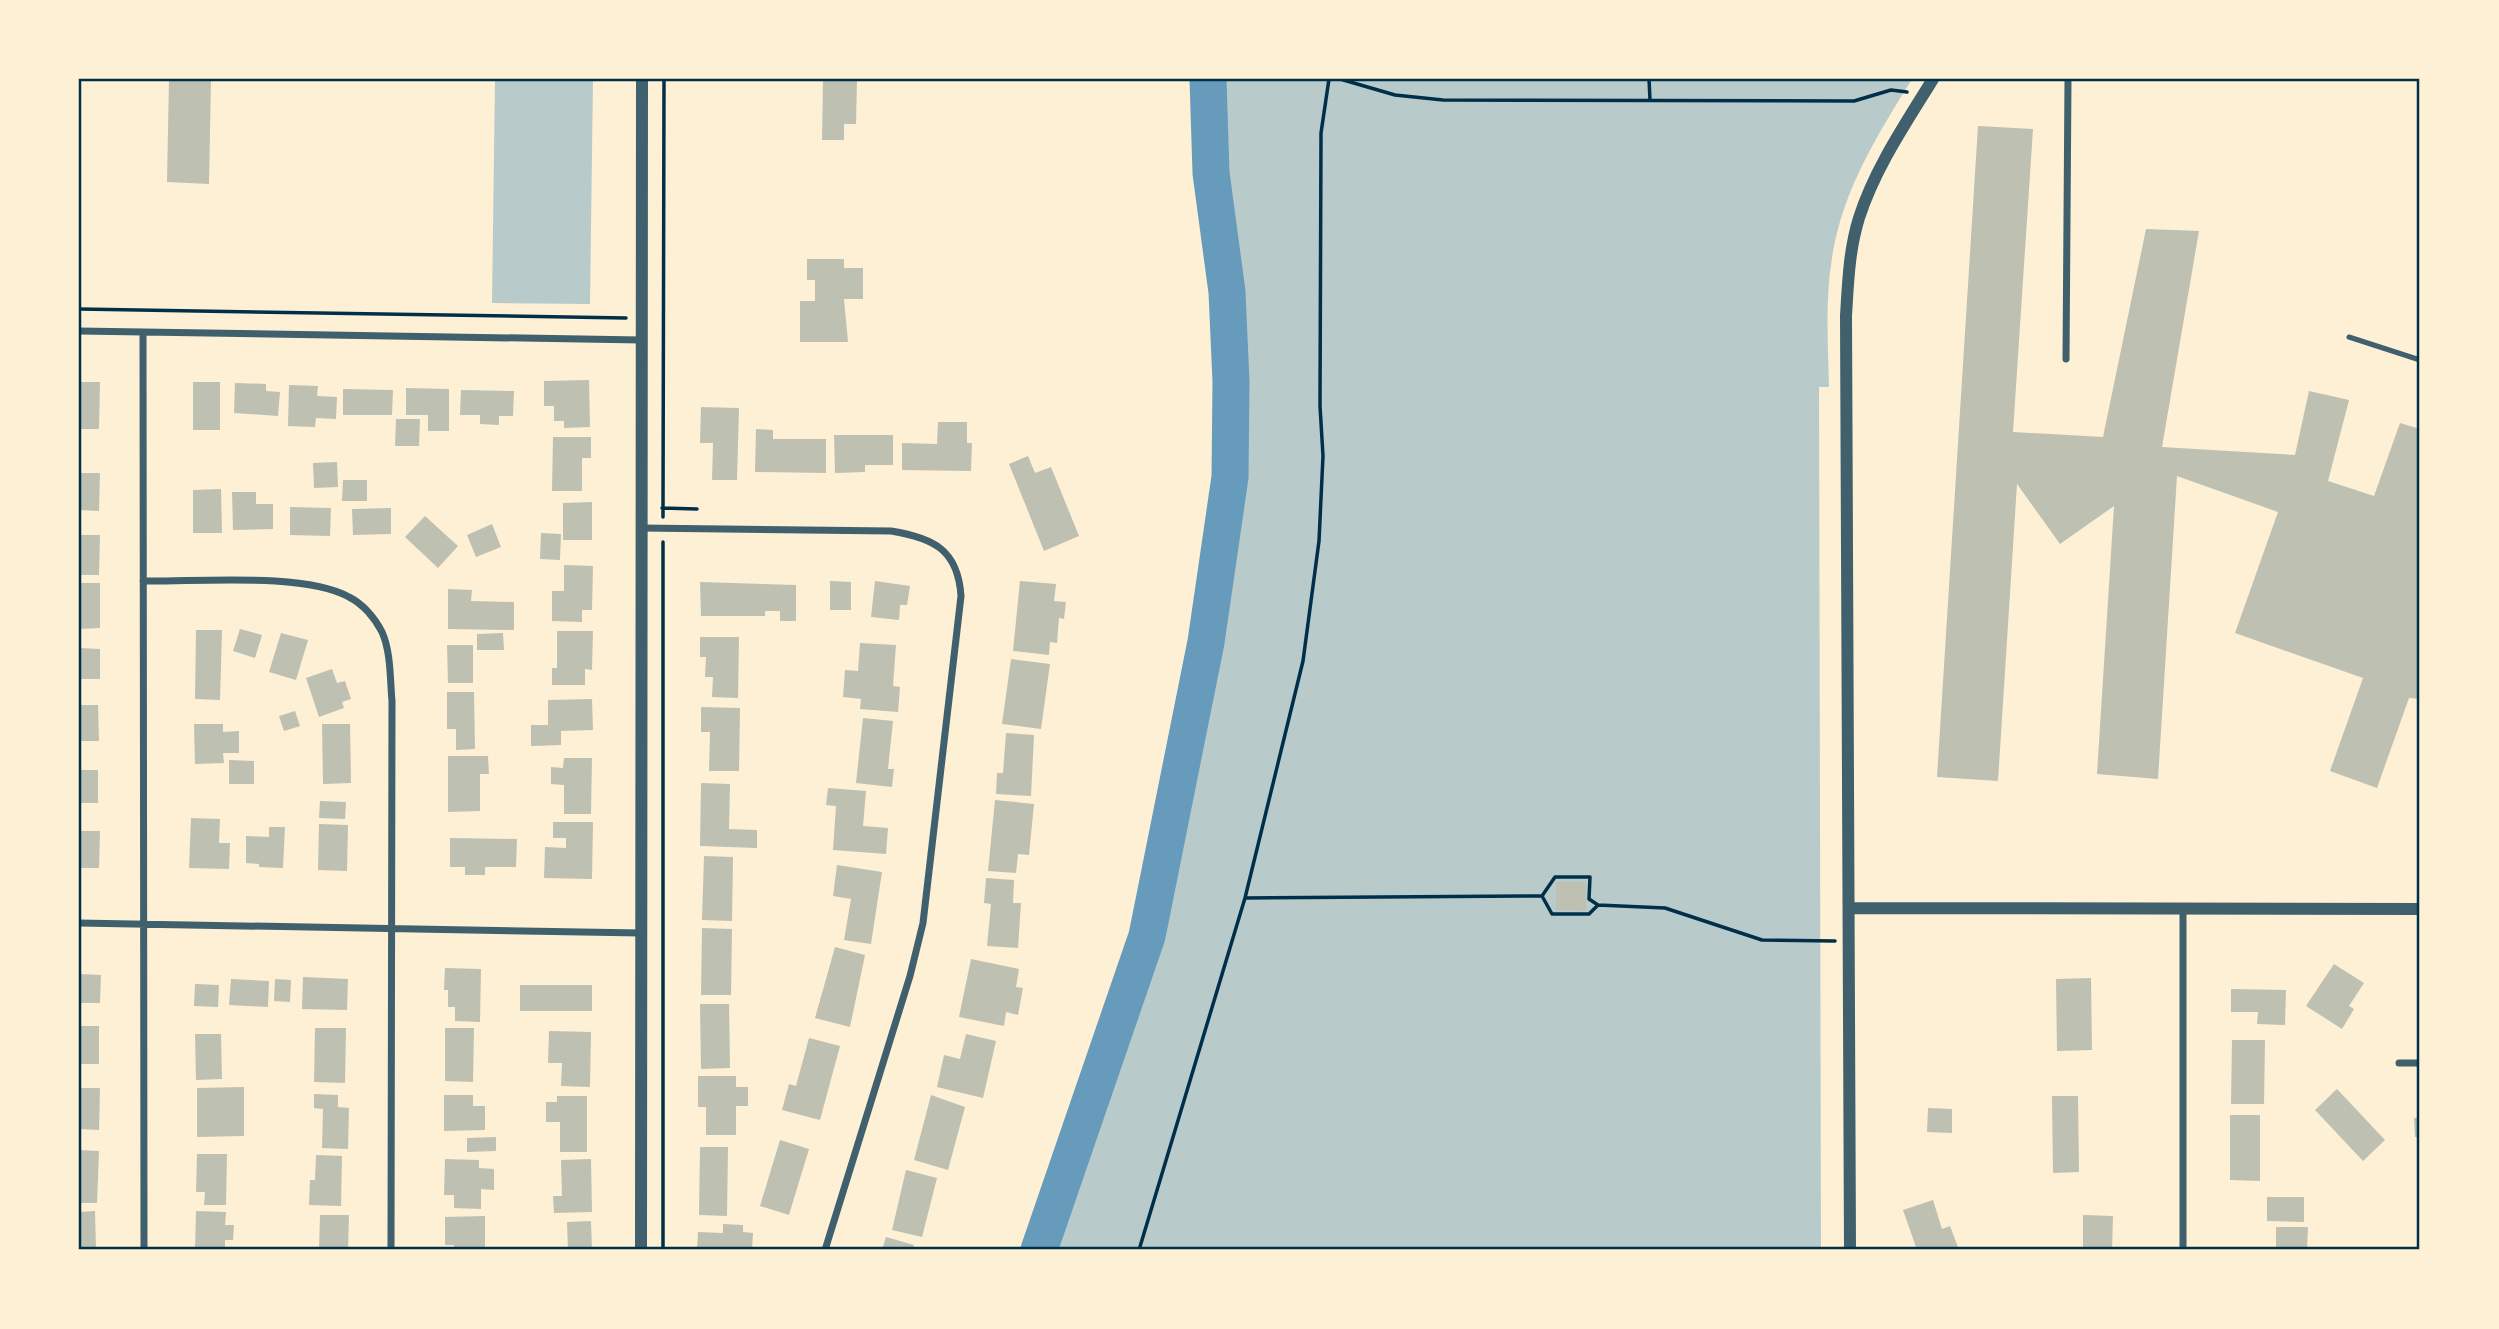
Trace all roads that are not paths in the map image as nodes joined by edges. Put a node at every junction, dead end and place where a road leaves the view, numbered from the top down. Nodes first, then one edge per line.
1 (642, 79) edge
2 (1933, 79) edge
3 (2068, 79) edge
4 (79, 331) edge
5 (143, 332) junction
6 (2349, 337) dead end
7 (641, 340) junction
8 (2066, 359) dead end
9 (2420, 360) edge
10 (641, 528) junction
11 (143, 581) junction
12 (1850, 908) junction
13 (2183, 909) junction
14 (2420, 909) edge
15 (79, 923) edge
16 (144, 925) junction
17 (392, 929) junction
18 (641, 933) junction
19 (2399, 1063) dead end
20 (2420, 1063) edge
21 (144, 1250) edge
22 (391, 1250) edge
23 (641, 1250) edge
24 (825, 1250) edge
25 (1850, 1250) edge
26 (2183, 1250) edge

1 - 7 street
2 - 12 street
3 - 8 street
4 - 5 street
5 - 7 street
5 - 11 street
6 - 9 lane
7 - 10 street
10 - 18 street
10 - 24 street
11 - 16 street
11 - 17 street
12 - 13 street
12 - 25 street
13 - 14 street
13 - 26 street
15 - 16 street
16 - 17 street
16 - 21 street
17 - 18 street
17 - 22 street
18 - 23 street
19 - 20 street

